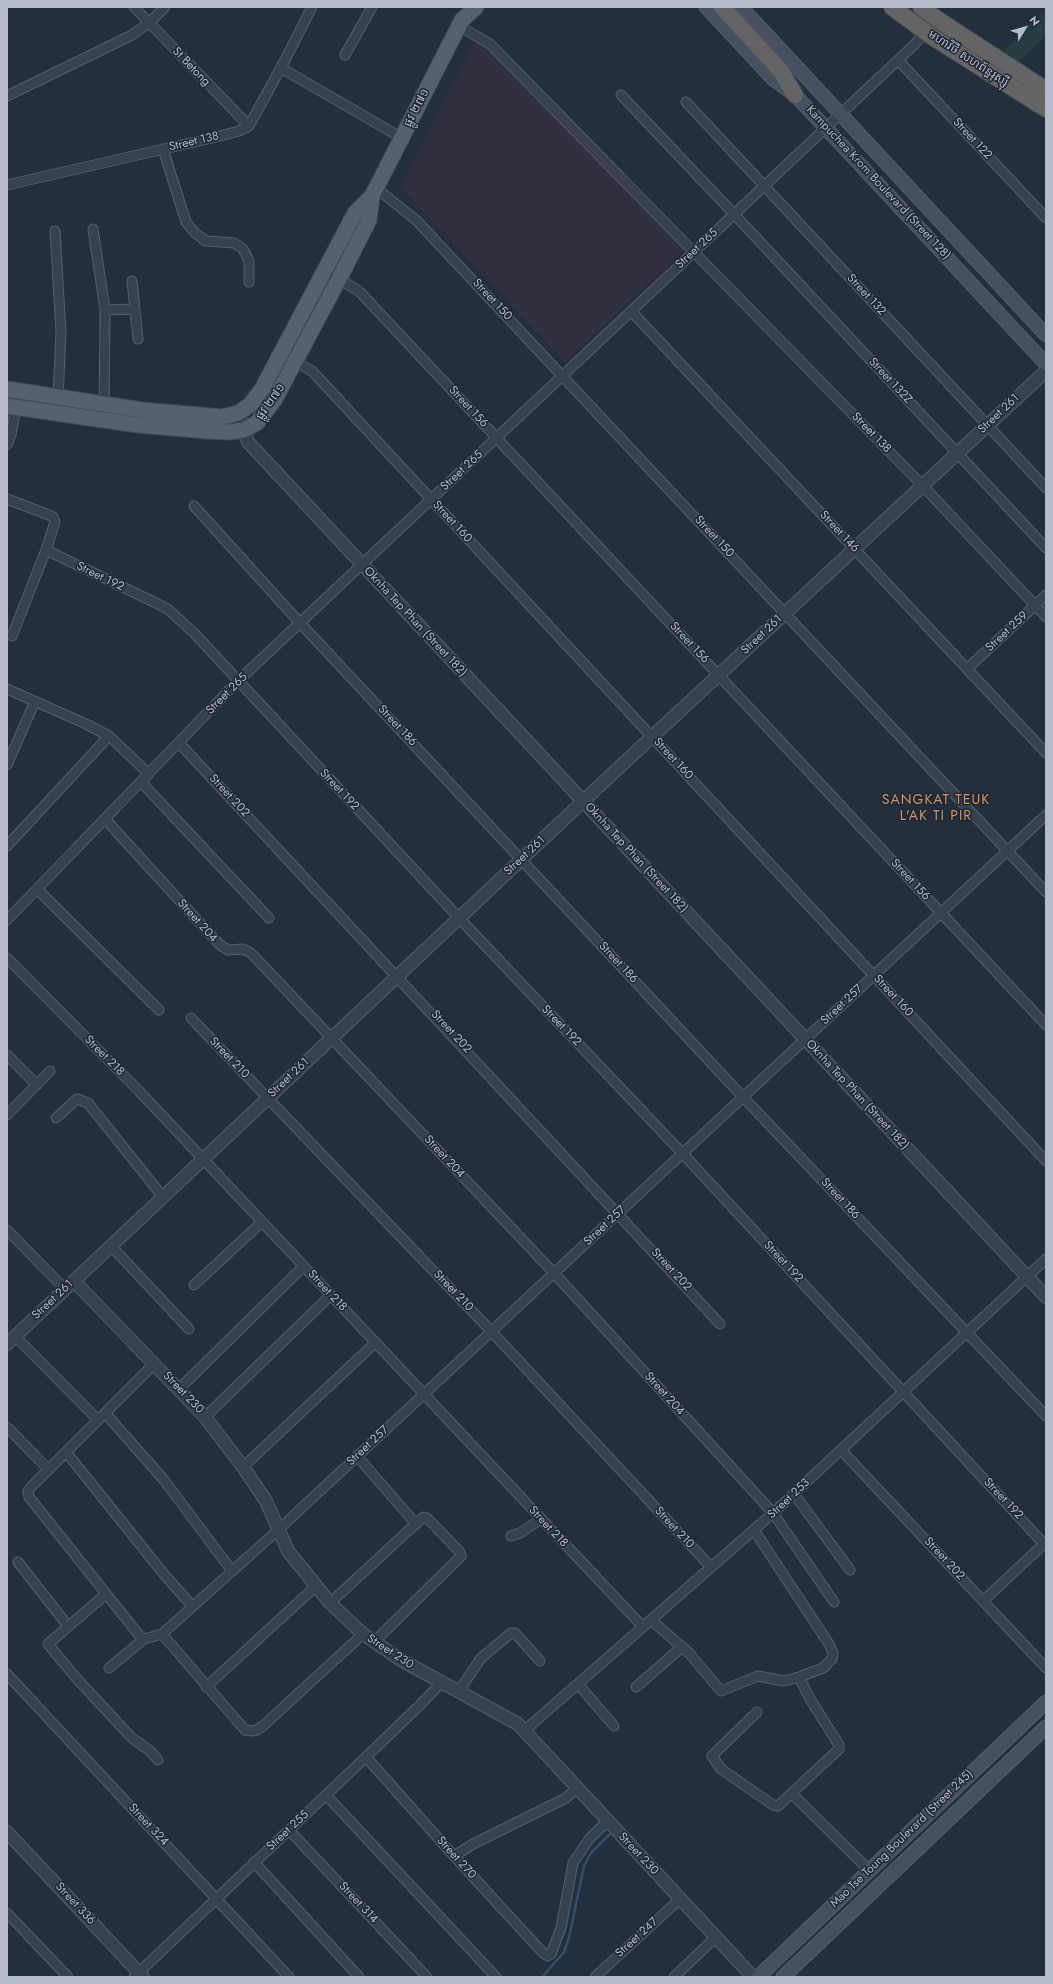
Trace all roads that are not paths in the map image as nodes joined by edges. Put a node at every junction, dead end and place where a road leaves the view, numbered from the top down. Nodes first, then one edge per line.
1 (134, 7) edge
2 (165, 7) edge
3 (312, 7) edge
4 (372, 7) edge
5 (476, 7) edge
6 (706, 7) edge
7 (722, 7) edge
8 (741, 7) edge
9 (892, 7) edge
10 (921, 7) edge
11 (461, 18) edge
12 (149, 23) junction
13 (924, 31) junction
14 (345, 55) dead end
15 (898, 60) junction
16 (281, 68) junction
17 (1046, 90) edge
18 (621, 95) dead end
19 (795, 95) junction
20 (7, 96) edge
21 (686, 102) dead end
22 (1046, 109) edge
23 (841, 114) junction
24 (248, 126) junction
25 (826, 128) junction
26 (402, 138) junction
27 (163, 149) junction
28 (7, 185) edge
29 (764, 186) junction
30 (374, 192) junction
31 (734, 214) junction
32 (1046, 218) edge
33 (93, 229) dead end
34 (55, 231) dead end
35 (694, 251) junction
36 (325, 271) junction
37 (340, 279) junction
38 (132, 281) dead end
39 (249, 282) dead end
40 (134, 309) junction
41 (105, 310) junction
42 (631, 311) junction
43 (1046, 335) edge
44 (138, 339) dead end
45 (296, 362) junction
46 (1046, 364) edge
47 (1046, 371) edge
48 (563, 376) junction
49 (7, 390) edge
50 (58, 398) junction
51 (106, 405) junction
52 (12, 406) edge
53 (238, 413) junction
54 (104, 420) junction
55 (988, 425) junction
56 (244, 430) junction
57 (497, 438) junction
58 (7, 445) edge
59 (958, 454) junction
60 (923, 486) junction
61 (1046, 488) edge
62 (7, 499) edge
63 (431, 500) junction
64 (194, 506) dead end
65 (1046, 548) edge
66 (855, 549) junction
67 (46, 550) junction
68 (362, 565) junction
69 (1046, 596) edge
70 (1035, 606) junction
71 (786, 613) junction
72 (1046, 617) edge
73 (300, 623) junction
74 (12, 636) dead end
75 (967, 669) junction
76 (719, 675) junction
77 (238, 682) junction
78 (7, 689) edge
79 (35, 701) junction
80 (109, 736) junction
81 (652, 737) junction
82 (179, 742) junction
83 (1046, 753) edge
84 (7, 766) edge
85 (149, 774) junction
86 (141, 782) junction
87 (583, 802) junction
88 (1046, 815) edge
89 (105, 819) junction
90 (7, 846) edge
91 (1008, 851) junction
92 (521, 860) junction
93 (37, 889) junction
94 (1046, 892) edge
95 (941, 913) junction
96 (269, 918) dead end
97 (459, 918) junction
98 (7, 920) edge
99 (7, 958) edge
100 (398, 976) junction
101 (874, 976) junction
102 (159, 1010) dead end
103 (191, 1018) dead end
104 (1046, 1025) edge
105 (331, 1039) junction
106 (805, 1039) junction
107 (7, 1055) edge
108 (50, 1072) dead end
109 (37, 1085) junction
110 (743, 1097) junction
111 (268, 1099) junction
112 (7, 1115) edge
113 (56, 1118) dead end
114 (682, 1154) junction
115 (203, 1159) junction
116 (1046, 1161) edge
117 (163, 1197) junction
118 (619, 1213) junction
119 (262, 1222) junction
120 (7, 1230) edge
121 (111, 1246) junction
122 (1046, 1259) edge
123 (304, 1266) junction
124 (554, 1274) junction
125 (1027, 1276) junction
126 (74, 1281) junction
127 (194, 1285) dead end
128 (65, 1289) junction
129 (331, 1295) junction
130 (1046, 1297) edge
131 (720, 1324) dead end
132 (189, 1329) dead end
133 (491, 1331) junction
134 (967, 1333) junction
135 (11, 1340) edge
136 (376, 1343) junction
137 (154, 1364) junction
138 (179, 1389) junction
139 (904, 1392) junction
140 (424, 1394) junction
141 (101, 1416) junction
142 (1046, 1416) edge
143 (205, 1417) junction
144 (7, 1427) edge
145 (841, 1450) junction
146 (66, 1452) junction
147 (357, 1456) junction
148 (243, 1466) junction
149 (49, 1470) junction
150 (794, 1494) junction
151 (773, 1514) junction
152 (540, 1519) junction
153 (416, 1524) junction
154 (278, 1530) junction
155 (754, 1530) junction
156 (511, 1536) dead end
157 (1045, 1543) edge
158 (18, 1562) dead end
159 (711, 1567) junction
160 (850, 1570) dead end
161 (232, 1571) junction
162 (315, 1586) junction
163 (106, 1594) junction
164 (983, 1601) junction
165 (834, 1602) dead end
166 (330, 1603) junction
167 (192, 1606) junction
168 (651, 1620) junction
169 (68, 1626) junction
170 (642, 1628) junction
171 (162, 1634) junction
172 (363, 1634) junction
173 (144, 1639) junction
174 (374, 1642) junction
175 (682, 1647) junction
176 (540, 1661) dead end
177 (108, 1668) dead end
178 (1046, 1668) edge
179 (7, 1674) edge
180 (799, 1677) junction
181 (440, 1682) junction
182 (578, 1684) junction
183 (206, 1687) junction
184 (636, 1687) dead end
185 (459, 1692) junction
186 (1046, 1702) edge
187 (757, 1712) dead end
188 (614, 1726) dead end
189 (1046, 1727) edge
190 (524, 1731) junction
191 (366, 1757) junction
192 (158, 1760) dead end
193 (577, 1788) junction
194 (792, 1794) junction
195 (326, 1795) junction
196 (608, 1821) junction
197 (289, 1830) junction
198 (7, 1832) edge
199 (454, 1856) junction
200 (254, 1862) junction
201 (869, 1870) junction
202 (216, 1898) junction
203 (680, 1899) junction
204 (7, 1913) edge
205 (716, 1937) junction
206 (138, 1976) edge
207 (68, 1977) edge
208 (290, 1977) edge
209 (359, 1977) edge
210 (427, 1977) edge
211 (496, 1977) edge
212 (595, 1977) edge
213 (674, 1977) edge
214 (753, 1977) edge
215 (758, 1977) edge
216 (783, 1977) edge

1 - 12 street, St Betong
2 - 12 street
3 - 16 street
4 - 14 street
5 - 11 main road, ផ្លូវ ២៧១
6 - 19 main road, Kampuchea Krom Boulevard (Street 128)
7 - 19 highway
8 - 23 main road, Kampuchea Krom Boulevard (Street 128)
9 - 13 highway, មហាវិថី សហព័ន្ធរុស្ស៊ី
10 - 17 highway, មហាវិថី សហព័ន្ធរុស្ស៊ី
11 - 26 main road, ផ្លូវ ២៧១
11 - 35 street, Street 138
12 - 20 street
12 - 24 street, St Betong
13 - 15 street, Street 265
13 - 22 highway, មហាវិថី សហព័ន្ធរុស្ស៊ី
15 - 23 street, Street 265
15 - 32 street, Street 122
16 - 24 street
16 - 26 street
18 - 31 street, Street 132Z
19 - 25 main road, Kampuchea Krom Boulevard (Street 128)
21 - 29 street, Street 132
23 - 25 street, Street 265
23 - 43 main road, Kampuchea Krom Boulevard (Street 128)
24 - 27 street, Street 138
25 - 29 street, Street 265
25 - 46 main road, Kampuchea Krom Boulevard (Street 128)
26 - 30 main road, ផ្លូវ ២៧១
27 - 28 street, Street 138
27 - 39 street
29 - 31 street, Street 265
29 - 55 street, Street 132
30 - 36 main road, ផ្លូវ ២៧១
30 - 37 main road, ផ្លូវ ២៧១
30 - 48 street, Street 150
31 - 35 street, Street 265
31 - 59 street, Street 132Z
33 - 41 street
34 - 50 street
35 - 42 street, Street 265
35 - 60 street, Street 138
36 - 37 street, Street 156
36 - 53 main road, ផ្លូវ ២៧១
37 - 45 main road, ផ្លូវ ២៧១
37 - 57 street, Street 156
38 - 40 street
40 - 41 street
40 - 44 street
41 - 51 street
42 - 48 street, Street 265
42 - 66 street, Street 146
45 - 56 main road, ផ្លូវ ២៧១
45 - 63 street, Street 160
47 - 55 street, Street 261
48 - 57 street, Street 265
48 - 71 street, Street 150
49 - 50 main road, ផ្លូវ ២៧១
50 - 51 main road, ផ្លូវ ២៧១
51 - 53 main road, ផ្លូវ ២៧១
51 - 54 street
52 - 54 main road, ផ្លូវ ២៧១
52 - 58 street
53 - 56 street, Oknha Tep Phan (Street 182)
54 - 56 main road, ផ្លូវ ២៧១
55 - 59 street, Street 261
55 - 61 street, Street 132
56 - 68 street, Oknha Tep Phan (Street 182)
57 - 63 street, Street 265
57 - 76 street, Street 156
59 - 60 street, Street 261
59 - 65 street, Street 132Z
60 - 66 street, Street 261
60 - 70 street, Street 138
62 - 67 street
63 - 68 street, Street 265
63 - 81 street, Street 160
64 - 73 street, Street 186
66 - 71 street, Street 261
66 - 75 street, Street 146
67 - 74 street
67 - 77 street, Street 192
68 - 73 street, Street 265
68 - 87 street, Oknha Tep Phan (Street 182)
69 - 70 street, Street 259
70 - 72 street, Street 138
70 - 75 street, Street 259
71 - 76 street, Street 261
71 - 91 street, Street 150
73 - 77 street, Street 265
73 - 92 street, Street 186
75 - 83 street, Street 146
76 - 81 street, Street 261
76 - 95 street, Street 156
77 - 82 street, Street 265
77 - 97 street, Street 192
78 - 79 street
79 - 80 street
79 - 84 street
80 - 85 street
80 - 90 street
81 - 87 street, Street 261
81 - 101 street, Street 160
82 - 85 street, Street 265
82 - 100 street, Street 202
85 - 86 street, Street 265
86 - 89 street, Street 265
86 - 96 street
87 - 92 street, Street 261
87 - 106 street, Oknha Tep Phan (Street 182)
88 - 91 street, Street 257
89 - 93 street, Street 265
89 - 105 street, Street 204
91 - 94 street, Street 150
91 - 95 street, Street 257
92 - 97 street, Street 261
92 - 110 street, Street 186
93 - 98 street, Street 265
93 - 102 street
95 - 101 street, Street 257
95 - 104 street, Street 156
97 - 100 street, Street 261
97 - 114 street, Street 192
99 - 115 street, Street 218
100 - 105 street, Street 261
100 - 118 street, Street 202
101 - 106 street, Street 257
101 - 116 street, Street 160
103 - 111 street, Street 210
105 - 111 street, Street 261
105 - 124 street, Street 204
106 - 110 street, Street 257
106 - 125 street, Oknha Tep Phan (Street 182)
107 - 109 street
108 - 109 street
109 - 112 street
110 - 114 street, Street 257
110 - 134 street, Street 186
111 - 115 street, Street 261
111 - 133 street, Street 210
113 - 117 street
114 - 118 street, Street 257
114 - 139 street, Street 192
115 - 117 street, Street 261
115 - 119 street, Street 218
117 - 121 street, Street 261
118 - 124 street, Street 257
118 - 131 street, Street 202
119 - 123 street, Street 218
119 - 127 street
120 - 128 street
121 - 126 street, Street 261
121 - 132 street
122 - 125 street, Street 253
123 - 129 street, Street 218
123 - 138 street
124 - 133 street, Street 257
124 - 151 street, Street 204
125 - 130 street, Oknha Tep Phan (Street 182)
125 - 134 street, Street 253
126 - 128 street, Street 261
126 - 137 street, Street 230
128 - 135 street, Street 261
129 - 136 street, Street 218
129 - 143 street
133 - 140 street, Street 257
133 - 159 street, Street 210
134 - 139 street, Street 253
134 - 142 street, Street 186
135 - 141 street
136 - 140 street, Street 218
136 - 148 street
137 - 138 street, Street 230
137 - 141 street
138 - 143 street, Street 230
139 - 145 street, Street 253
139 - 157 street, Street 192
140 - 147 street, Street 257
140 - 152 street, Street 218
141 - 146 street
141 - 161 street
143 - 148 street, Street 230
144 - 149 street
145 - 150 street, Street 253
145 - 164 street, Street 202
146 - 149 street
146 - 167 street
147 - 153 street
147 - 154 street, Street 257
148 - 154 street, Street 230
149 - 163 street
150 - 151 street, Street 253
150 - 160 street
151 - 155 street, Street 253
151 - 165 street, Street 204
152 - 156 street
152 - 170 street, Street 218
153 - 166 street
153 - 174 street
154 - 161 street, Street 257
154 - 162 street, Street 230
155 - 159 street, Street 253
155 - 180 street
157 - 164 street
158 - 169 street
159 - 168 street, Street 253
161 - 167 street, Street 257
162 - 166 street, Street 230
162 - 183 street
163 - 169 street
163 - 173 street
164 - 178 street, Street 202
166 - 172 street, Street 230
167 - 171 street, Street 257
168 - 170 street, Street 253
168 - 175 street
169 - 192 street
170 - 182 street, Street 253
171 - 173 street
171 - 183 street
172 - 174 street, Street 230
172 - 183 street
173 - 177 street
174 - 181 street, Street 230
175 - 180 street
175 - 184 street
176 - 185 street
179 - 202 street, Street 324
180 - 194 street
181 - 185 street, Street 230
181 - 191 street, Street 255
182 - 188 street
182 - 190 street, Street 253
185 - 190 street, Street 230
186 - 201 main road, Mao Tse Toung Boulevard (Street 245)
187 - 194 street
189 - 216 main road, Mao Tse Toung Boulevard (Street 245)
190 - 193 street, Street 230
191 - 195 street, Street 255
191 - 199 street, Street 270
193 - 196 street, Street 230
193 - 199 street
194 - 201 street
195 - 197 street, Street 255
195 - 211 street
196 - 199 street, Street 270
196 - 203 street, Street 230
197 - 200 street, Street 255
197 - 210 street, Street 314
198 - 206 street, Street 336
200 - 202 street, Street 255
200 - 209 street
201 - 215 main road, Mao Tse Toung Boulevard (Street 245)
202 - 206 street, Street 255
202 - 208 street, Street 324
203 - 205 street, Street 230
203 - 212 street, Street 247
204 - 207 street
205 - 213 street
205 - 214 street, Street 230

